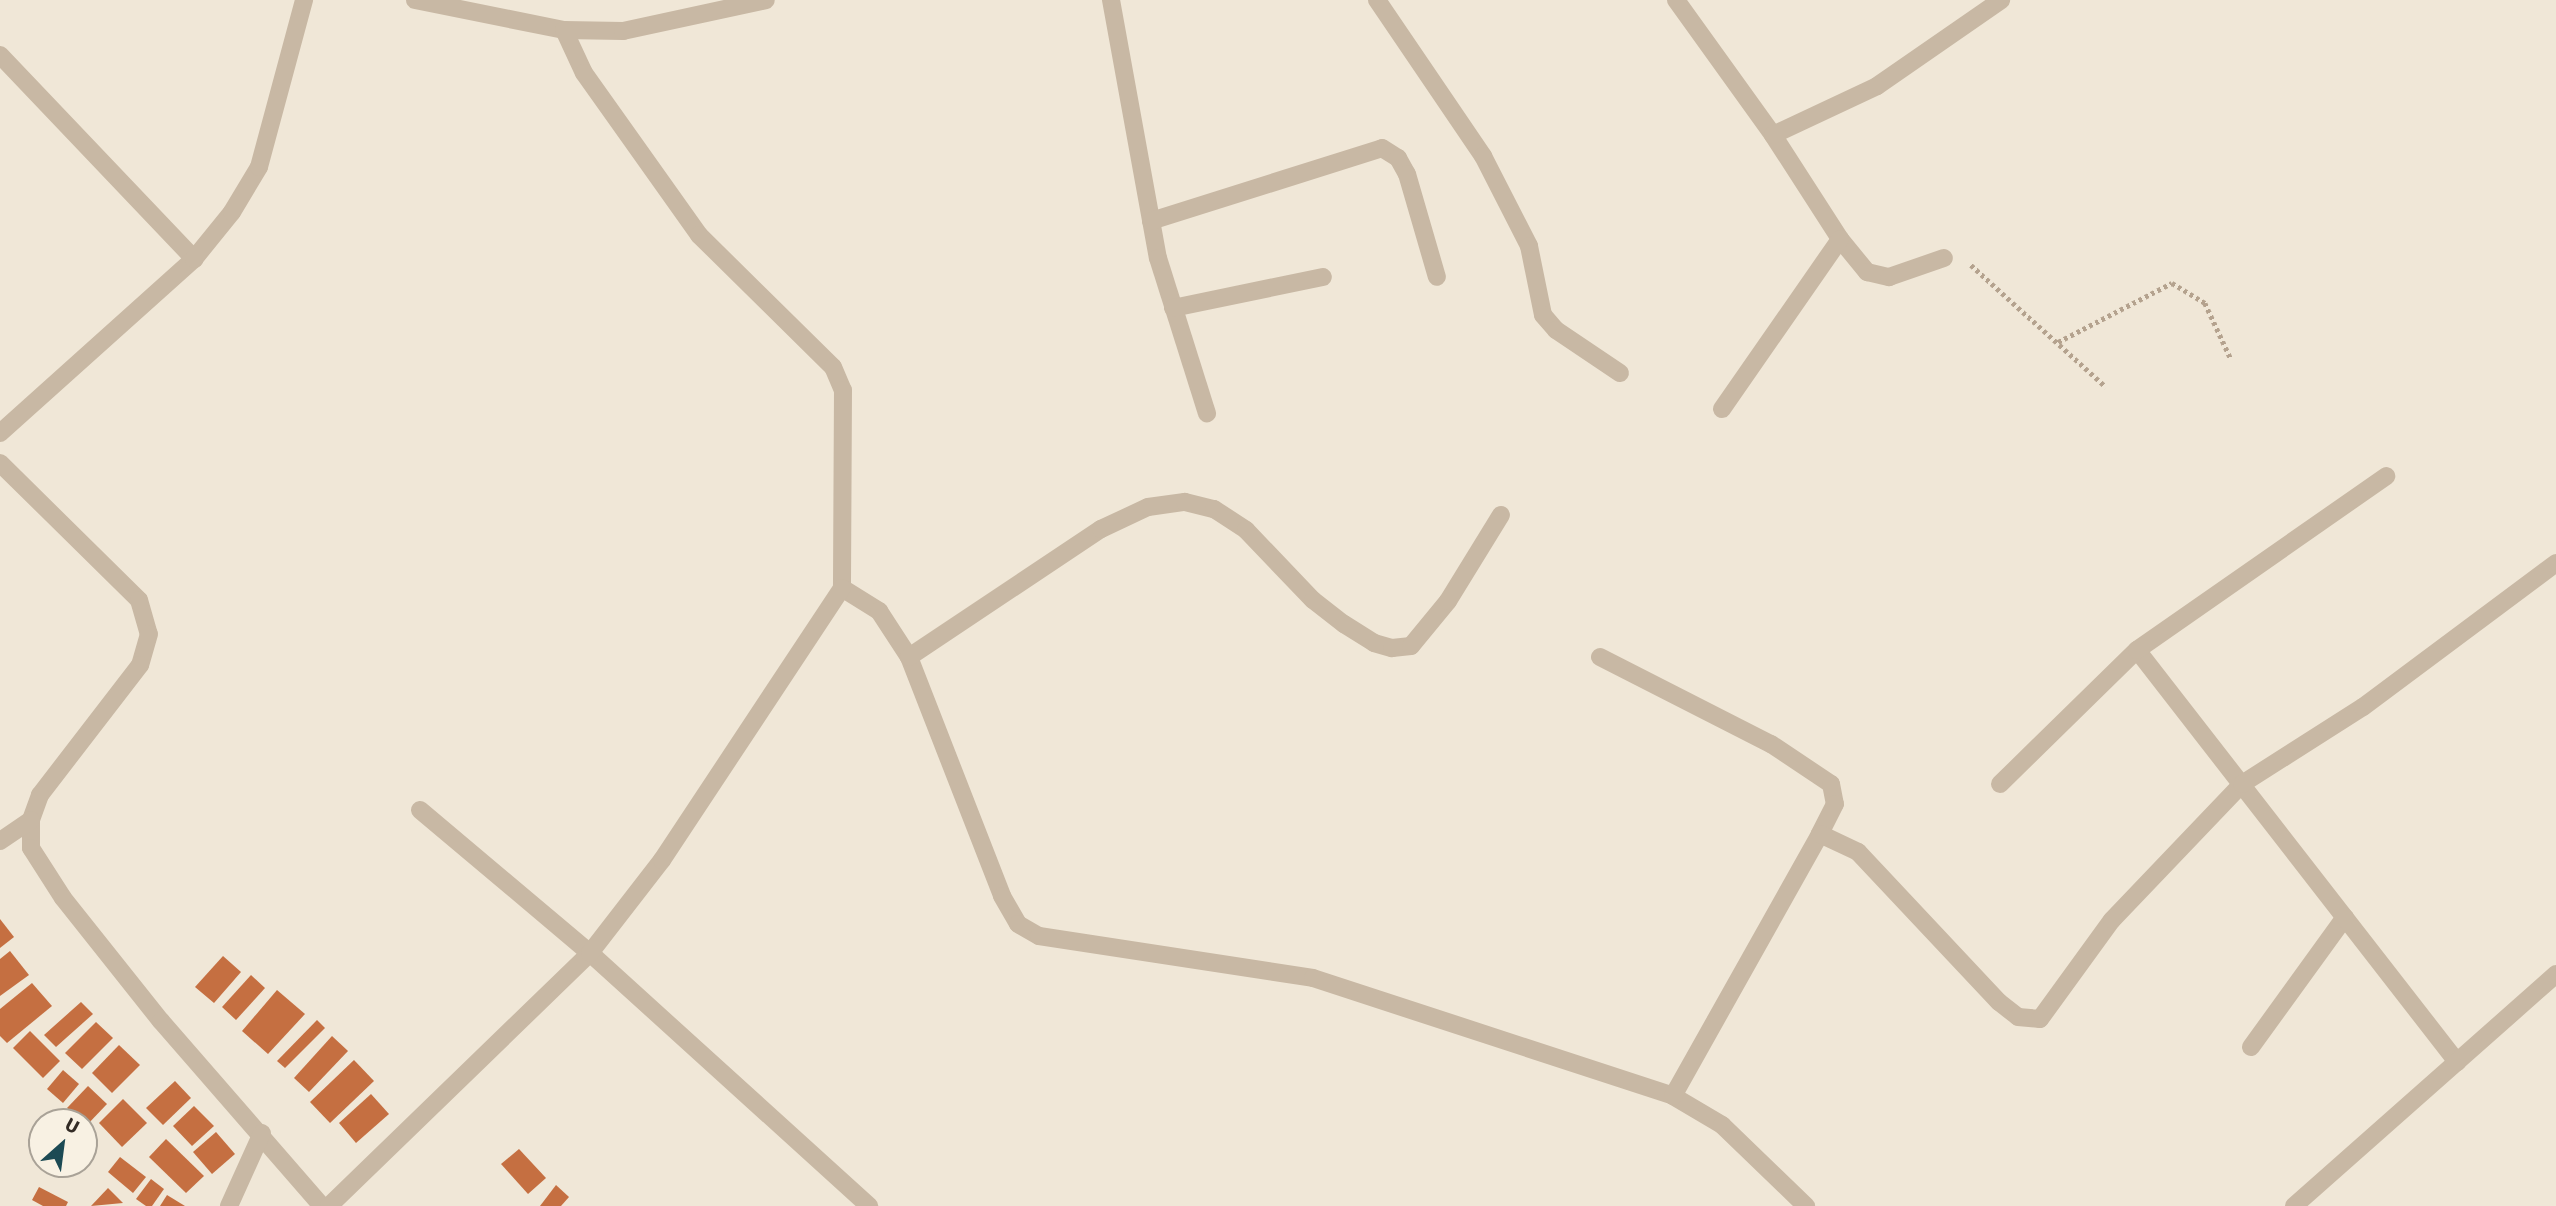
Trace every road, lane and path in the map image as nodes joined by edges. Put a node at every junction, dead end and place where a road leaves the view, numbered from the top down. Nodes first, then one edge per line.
1 (304, 0) edge
2 (415, 0) edge
3 (766, 0) edge
4 (1111, 0) edge
5 (1377, 0) edge
6 (1676, 0) edge
7 (2001, 0) edge
8 (564, 30) junction
9 (0, 55) edge
10 (1773, 135) junction
11 (1151, 221) junction
12 (1840, 239) junction
13 (1944, 258) joint
14 (194, 259) junction
15 (1323, 276) dead end
16 (1437, 277) dead end
17 (1173, 308) junction
18 (2058, 342) junction
19 (2231, 359) dead end
20 (1620, 373) dead end
21 (2106, 387) dead end
22 (1722, 409) dead end
23 (1207, 413) dead end
24 (0, 433) edge
25 (0, 463) edge
26 (2386, 475) dead end
27 (1502, 514) dead end
28 (2556, 563) edge
29 (842, 588) junction
30 (2137, 650) junction
31 (909, 657) junction
32 (1600, 657) dead end
33 (2000, 784) dead end
34 (2242, 785) junction
35 (420, 810) dead end
36 (31, 820) junction
37 (1820, 834) junction
38 (0, 841) edge
39 (2345, 917) junction
40 (590, 953) junction
41 (2556, 974) edge
42 (2251, 1047) dead end
43 (2457, 1062) junction
44 (1673, 1096) junction
45 (262, 1133) junction
46 (229, 1206) edge
47 (322, 1206) edge
48 (329, 1206) edge
49 (869, 1206) edge
50 (1806, 1206) edge
51 (2294, 1206) edge

1 - 14 street
2 - 8 street
3 - 8 street
4 - 11 street
5 - 20 street
6 - 10 street
7 - 10 street
8 - 29 street
9 - 14 street
10 - 12 street
11 - 16 street
11 - 17 street
12 - 13 street
12 - 22 street
13 - 18 path
14 - 24 street
15 - 17 street
17 - 23 street
18 - 19 path
18 - 21 path
25 - 36 street
26 - 30 street
27 - 31 street
28 - 34 street
29 - 31 street
29 - 40 street
30 - 33 street
30 - 34 street
31 - 44 street
32 - 37 street
34 - 37 street
34 - 39 street
35 - 40 street
36 - 38 street
36 - 45 street
37 - 44 street
39 - 42 street
39 - 43 street
40 - 48 street
40 - 49 street
41 - 43 street
43 - 51 street
44 - 50 street
45 - 46 street
45 - 47 street

